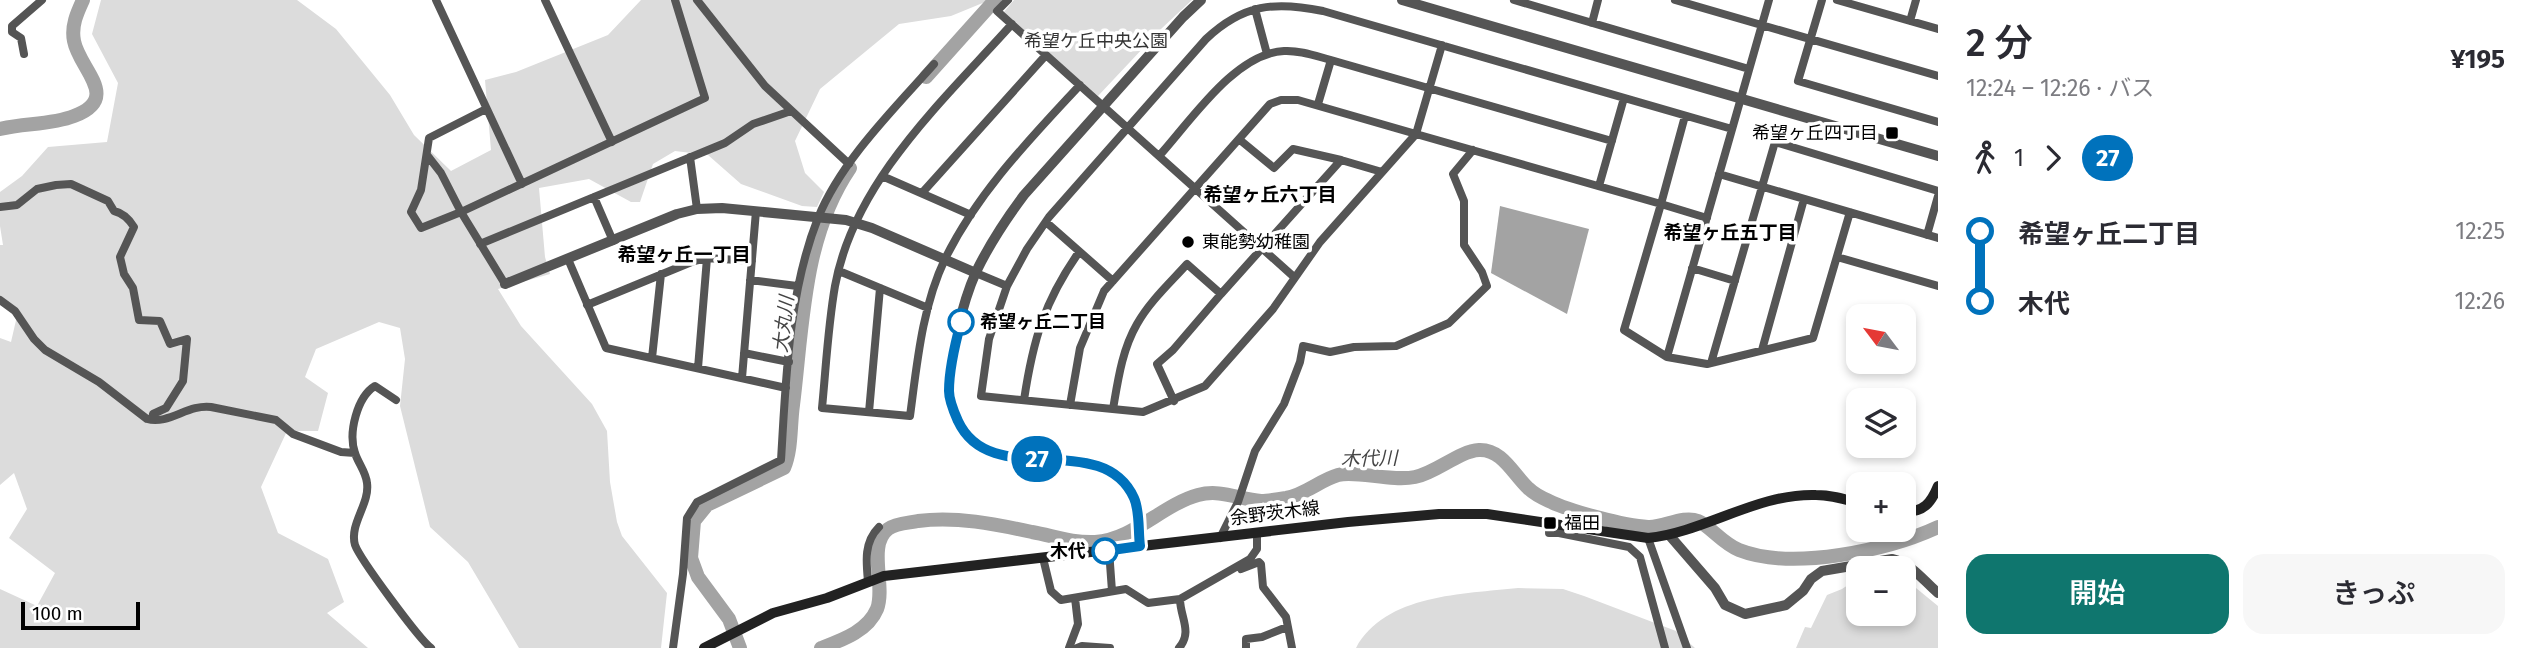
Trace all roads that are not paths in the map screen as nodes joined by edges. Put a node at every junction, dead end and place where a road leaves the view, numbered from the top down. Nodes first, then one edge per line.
1 (42, 0) edge
2 (436, 0) edge
3 (545, 0) edge
4 (675, 0) edge
5 (697, 0) edge
6 (1008, 0) edge
7 (1201, 0) edge
8 (1402, 0) edge
9 (1514, 0) edge
10 (1598, 0) edge
11 (1675, 0) edge
12 (1769, 0) edge
13 (1822, 0) edge
14 (1837, 0) edge
15 (1916, 0) edge
16 (1425, 3) edge
17 (1255, 9) junction
18 (1910, 21) junction
19 (1592, 23) junction
20 (1012, 24) junction
21 (1762, 25) junction
22 (1938, 29) edge
23 (1811, 39) junction
24 (1442, 45) junction
25 (24, 54) dead end
26 (1267, 54) junction
27 (1046, 55) junction
28 (1331, 60) junction
29 (934, 64) dead end
30 (1749, 69) junction
31 (1938, 76) edge
32 (1080, 85) junction
33 (1429, 89) junction
34 (1624, 98) junction
35 (1741, 99) junction
36 (1318, 104) junction
37 (1103, 106) junction
38 (486, 109) junction
39 (791, 111) junction
40 (1685, 116) junction
41 (1938, 122) edge
42 (1128, 128) junction
43 (1732, 130) junction
44 (1416, 134) junction
45 (1240, 140) junction
46 (1612, 141) junction
47 (612, 142) junction
48 (1473, 150) junction
49 (427, 155) junction
50 (1159, 156) junction
51 (1938, 156) edge
52 (690, 157) junction
53 (1340, 160) junction
54 (849, 164) junction
55 (1382, 172) junction
56 (1719, 174) junction
57 (882, 176) junction
58 (522, 184) junction
59 (1600, 186) junction
60 (1762, 187) junction
61 (1195, 188) junction
62 (922, 193) junction
63 (1938, 193) edge
64 (594, 197) junction
65 (1804, 199) junction
66 (1661, 204) junction
67 (0, 207) edge
68 (697, 209) junction
69 (756, 211) junction
70 (461, 212) junction
71 (1850, 212) junction
72 (971, 215) junction
73 (824, 217) junction
74 (1707, 218) junction
75 (1046, 222) junction
76 (856, 223) junction
77 (1927, 235) junction
78 (1938, 238) edge
79 (613, 241) junction
80 (481, 244) junction
81 (1262, 248) junction
82 (1079, 251) junction
83 (1837, 257) junction
84 (707, 258) junction
85 (568, 259) junction
86 (944, 260) junction
87 (752, 261) junction
88 (1692, 268) junction
89 (839, 271) junction
90 (976, 273) junction
91 (661, 274) junction
92 (1294, 277) junction
93 (750, 280) junction
94 (1113, 281) junction
95 (1735, 281) junction
96 (505, 284) joint
97 (797, 285) junction
98 (1007, 286) junction
99 (1938, 286) edge
100 (880, 288) junction
101 (1221, 294) junction
102 (0, 300) edge
103 (587, 305) junction
104 (928, 307) junction
105 (1762, 350) junction
106 (744, 353) junction
107 (1667, 357) junction
108 (652, 358) junction
109 (789, 362) junction
110 (1711, 363) junction
111 (698, 368) junction
112 (742, 378) junction
113 (786, 388) junction
114 (396, 400) dead end
115 (1024, 400) junction
116 (1174, 401) junction
117 (1070, 405) junction
118 (1113, 409) junction
119 (869, 412) junction
120 (152, 420) junction
121 (355, 453) junction
122 (1938, 486) edge
123 (1846, 500) edge
124 (1916, 510) edge
125 (878, 527) dead end
126 (1257, 532) junction
127 (1549, 533) dead end
128 (1670, 536) junction
129 (1220, 538) junction
130 (1648, 538) junction
131 (1140, 543) junction
132 (1110, 550) junction
133 (1044, 558) junction
134 (1230, 572) junction
135 (875, 579) junction
136 (1112, 591) junction
137 (1938, 593) edge
138 (1075, 597) junction
139 (1180, 599) junction
140 (1287, 627) junction
141 (431, 648) edge
142 (673, 648) edge
143 (704, 648) edge
144 (1069, 648) edge
145 (1077, 648) edge
146 (1110, 648) edge
147 (1179, 648) edge
148 (1246, 648) edge
149 (1292, 648) edge
150 (1665, 648) edge
151 (1687, 648) edge

1 - 25 street
2 - 38 street
3 - 47 street
4 - 47 street
5 - 39 street
6 - 20 street
7 - 37 street
8 - 16 street
9 - 19 street
10 - 19 street
11 - 21 street
12 - 21 street
13 - 23 street
14 - 18 street
15 - 18 street
16 - 35 street
17 - 24 street
17 - 26 street
17 - 42 street
18 - 22 street
19 - 30 street
20 - 27 street
20 - 57 street
21 - 23 street
21 - 30 street
23 - 31 street
23 - 41 street
24 - 33 street
24 - 34 street
26 - 28 street
26 - 50 street
27 - 32 street
27 - 62 street
28 - 33 street
28 - 36 street
29 - 54 street
30 - 35 street
32 - 37 street
32 - 72 street
33 - 44 street
33 - 46 street
34 - 40 street
34 - 46 street
35 - 43 street
35 - 51 street
36 - 44 street
36 - 45 street
37 - 42 street
37 - 90 street
38 - 49 street
38 - 58 street
39 - 52 street
39 - 54 street
40 - 43 street
40 - 66 street
42 - 50 street
42 - 75 street
43 - 56 street
44 - 48 street
44 - 55 street
45 - 53 street
45 - 61 street
46 - 59 street
47 - 58 street
48 - 59 street
48 - 129 street
49 - 70 street
49 - 70 street
50 - 61 street
52 - 64 street
52 - 68 street
53 - 55 street
53 - 81 street
54 - 73 street
55 - 92 street
56 - 60 street
56 - 74 street
57 - 62 street
57 - 76 street
58 - 70 street
59 - 66 street
60 - 63 street
60 - 65 street
60 - 95 street
61 - 81 street
61 - 94 street
62 - 72 street
63 - 77 street
64 - 79 street
64 - 80 street
65 - 71 street
65 - 105 street
66 - 74 street
66 - 107 street
67 - 120 street
68 - 69 street
68 - 79 street
69 - 73 street
69 - 87 street
70 - 80 street
71 - 77 street
71 - 83 street
72 - 86 street
73 - 76 street
73 - 97 street
74 - 88 street
75 - 82 street
75 - 98 street
76 - 86 street
76 - 89 street
77 - 78 street
79 - 85 street
80 - 96 street
81 - 92 street
81 - 101 street
82 - 94 street
82 - 115 street
83 - 99 street
83 - 105 street
84 - 87 street
84 - 91 street
84 - 111 street
85 - 96 street
85 - 103 street
86 - 90 street
86 - 104 street
87 - 93 street
88 - 95 street
88 - 107 street
89 - 100 street
89 - 119 street
90 - 98 street
90 - 131 street
91 - 103 street
91 - 108 street
92 - 116 street
93 - 97 street
93 - 106 street
94 - 117 street
95 - 110 street
97 - 109 street
98 - 115 street
100 - 104 street
100 - 119 street
101 - 116 street
101 - 118 street
102 - 120 street
103 - 108 street
104 - 119 street
105 - 110 street
106 - 109 street
106 - 112 street
107 - 110 street
108 - 111 street
109 - 113 street
111 - 112 street
112 - 113 street
113 - 142 street
114 - 121 street
115 - 117 street
116 - 118 street
117 - 118 street
120 - 121 street
121 - 141 street
122 - 124 main road
123 - 128 main road, 余野茨木線
125 - 135 street
126 - 129 main road, 余野茨木線
126 - 130 main road, 余野茨木線
126 - 134 street
127 - 150 street
128 - 130 main road, 余野茨木線
128 - 137 street
129 - 131 main road, 余野茨木線
130 - 151 street
131 - 132 main road, 余野茨木線
132 - 133 main road, 余野茨木線
132 - 136 street
133 - 135 main road, 余野茨木線
133 - 138 street
134 - 139 street
134 - 140 street
135 - 143 main road, 余野茨木線
136 - 138 street
136 - 139 street
138 - 144 street
139 - 147 street
140 - 148 street
140 - 149 street
145 - 146 street

